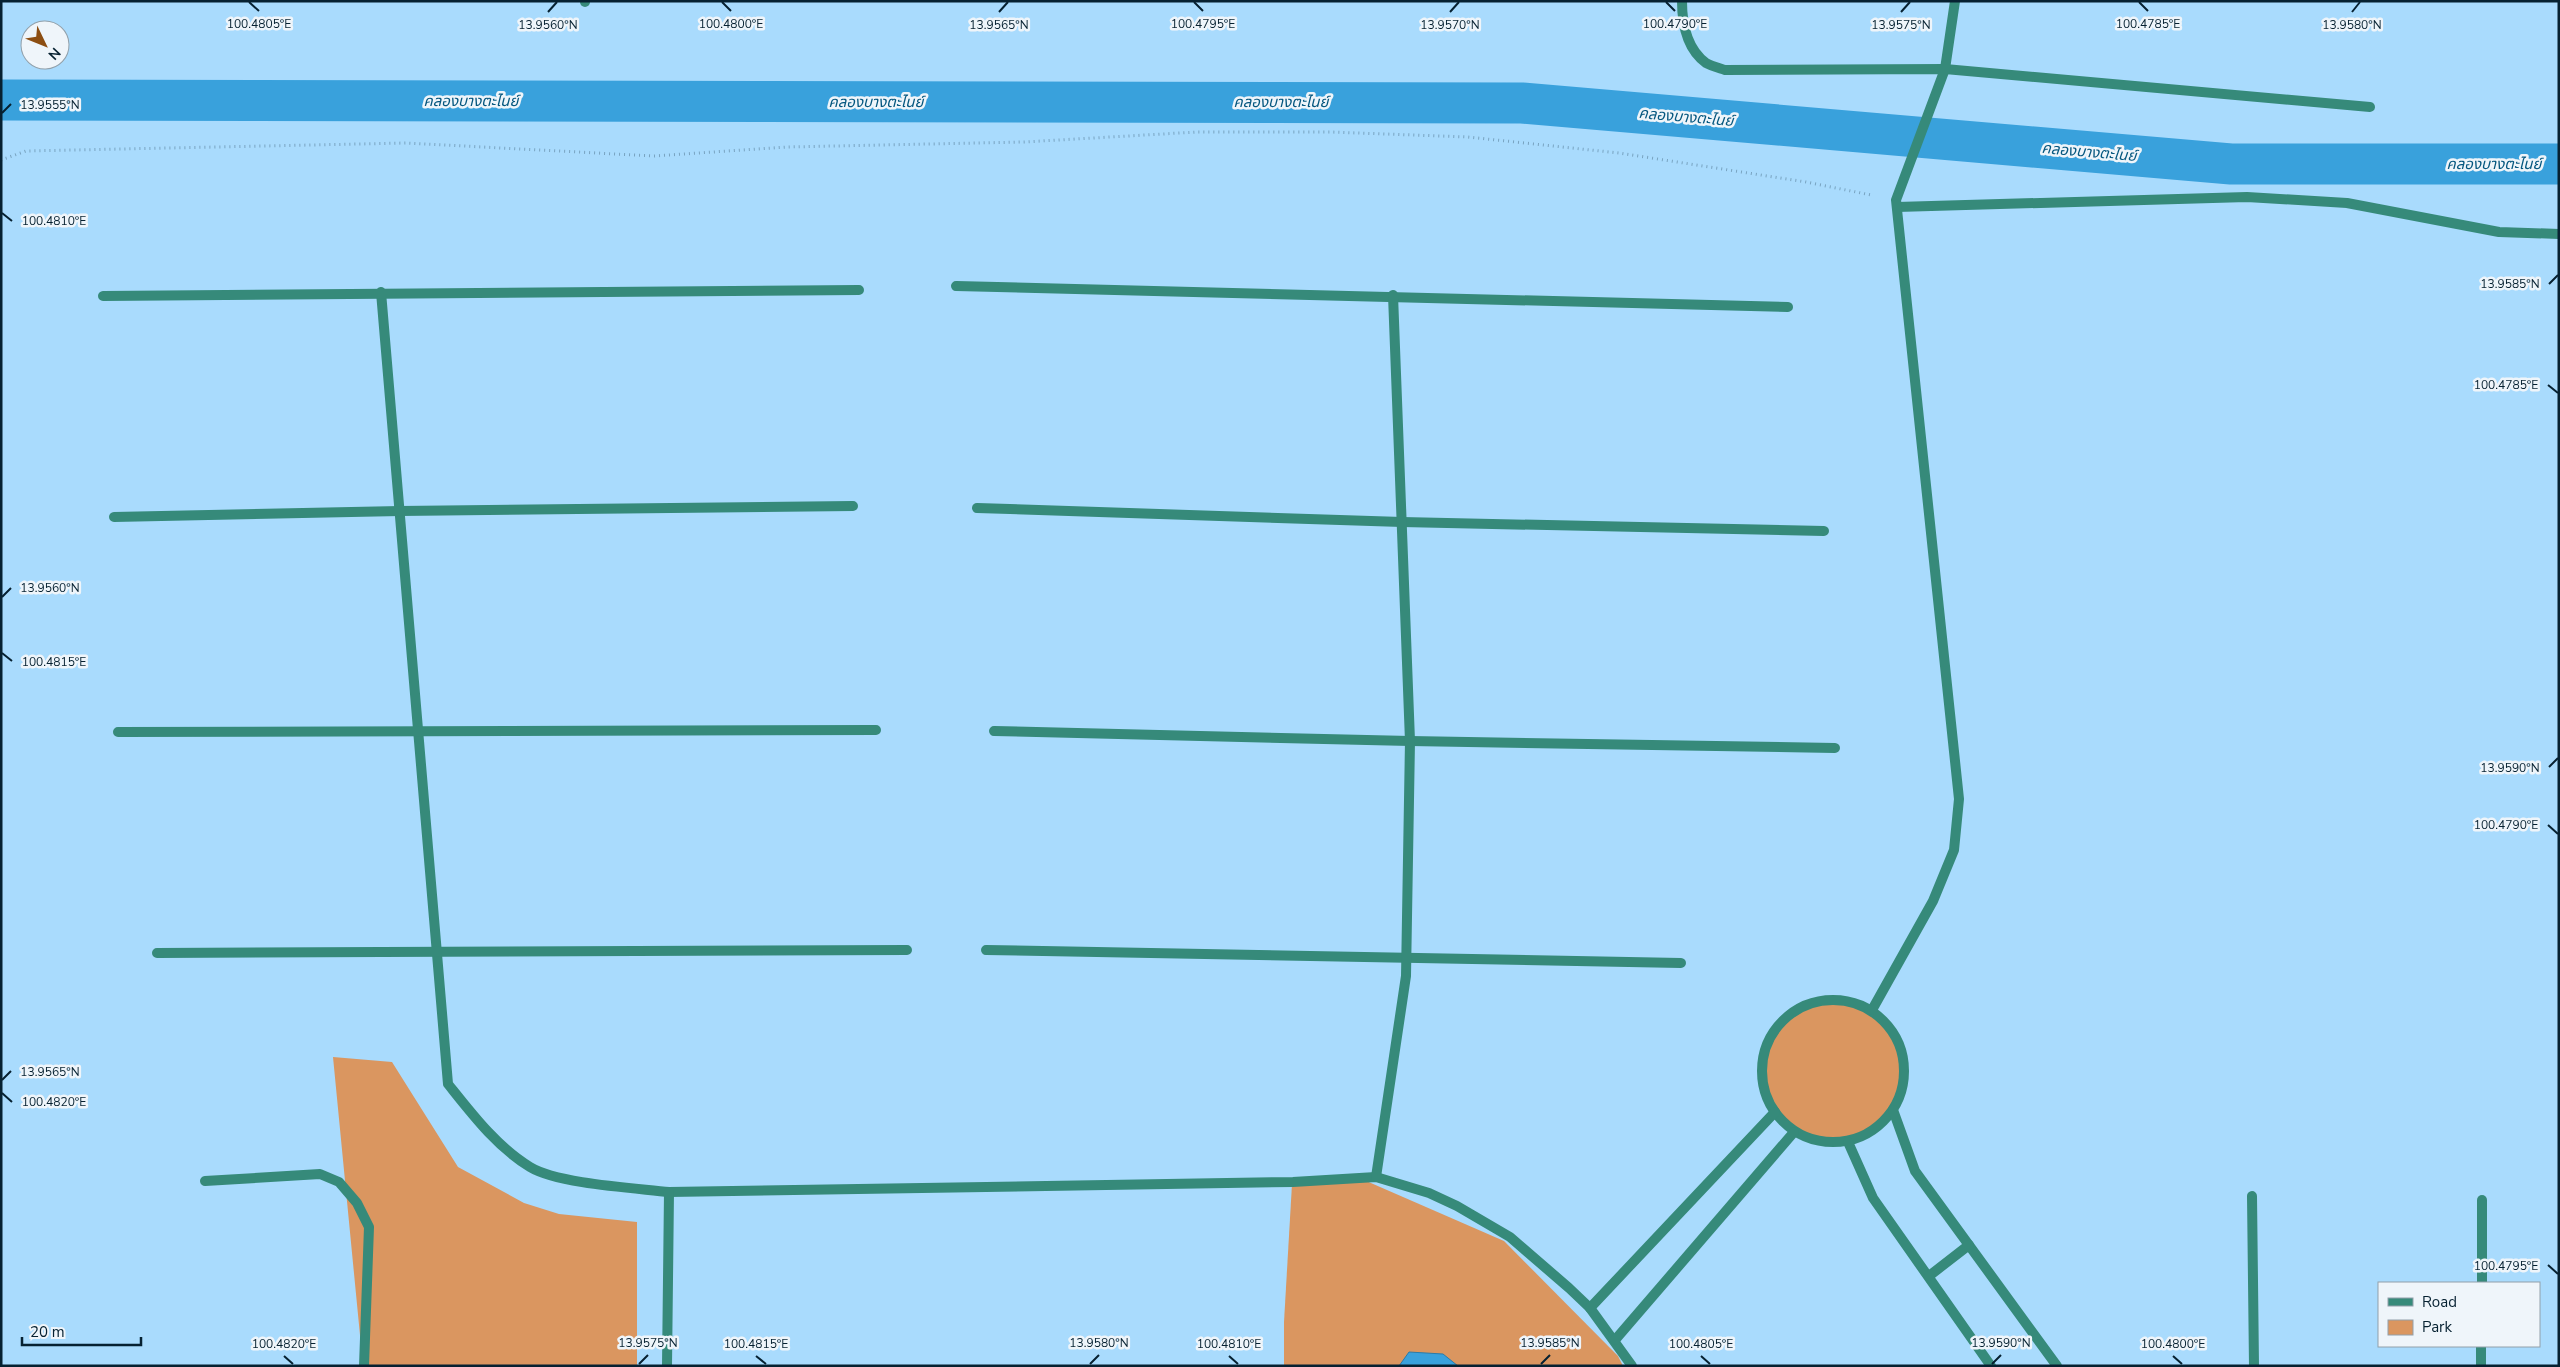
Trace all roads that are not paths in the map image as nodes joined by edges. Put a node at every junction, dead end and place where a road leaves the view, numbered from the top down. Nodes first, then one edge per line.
1 (1682, 1) edge
2 (1955, 1) edge
3 (1945, 69) junction
4 (2370, 107) dead end
5 (1896, 203) junction
6 (2559, 234) edge
7 (956, 286) dead end
8 (859, 290) dead end
9 (382, 292) junction
10 (1393, 295) junction
11 (104, 296) dead end
12 (1788, 306) dead end
13 (853, 506) dead end
14 (976, 508) dead end
15 (400, 511) junction
16 (114, 517) dead end
17 (1402, 522) junction
18 (1824, 531) dead end
19 (418, 730) junction
20 (876, 730) dead end
21 (994, 730) dead end
22 (118, 732) dead end
23 (1410, 741) junction
24 (1835, 748) dead end
25 (907, 950) dead end
26 (986, 950) dead end
27 (157, 953) dead end
28 (436, 953) junction
29 (1406, 959) junction
30 (1681, 963) dead end
31 (1872, 1010) junction
32 (1893, 1110) junction
33 (1775, 1112) junction
34 (1794, 1132) junction
35 (1848, 1142) junction
36 (1376, 1177) junction
37 (205, 1181) dead end
38 (669, 1192) junction
39 (2252, 1196) dead end
40 (2482, 1200) dead end
41 (1969, 1245) junction
42 (1929, 1276) junction
43 (2482, 1282) edge
44 (1590, 1308) junction
45 (1615, 1340) junction
46 (2482, 1347) edge
47 (364, 1366) edge
48 (667, 1366) edge
49 (1632, 1366) edge
50 (1990, 1366) edge
51 (2056, 1366) edge
52 (2254, 1366) edge
53 (2481, 1366) edge

1 - 3 street
2 - 3 street
3 - 4 street
3 - 5 street
5 - 6 street
5 - 31 street
7 - 10 street
8 - 9 street
9 - 11 street
9 - 15 street
10 - 12 street
10 - 17 street
13 - 15 street
14 - 17 street
15 - 16 street
15 - 19 street
17 - 18 street
17 - 23 street
19 - 20 street
19 - 22 street
19 - 28 street
21 - 23 street
23 - 24 street
23 - 29 street
25 - 28 street
26 - 29 street
27 - 28 street
28 - 38 street
29 - 30 street
29 - 36 street
31 - 32 street
31 - 33 street
32 - 35 street
32 - 41 street
33 - 34 street
33 - 44 street
34 - 35 street
34 - 45 street
35 - 42 street
36 - 38 street
36 - 44 street
37 - 47 street
38 - 48 street
39 - 52 street
40 - 43 street
41 - 42 street
41 - 51 street
42 - 50 street
44 - 45 street
45 - 49 street
46 - 53 street

